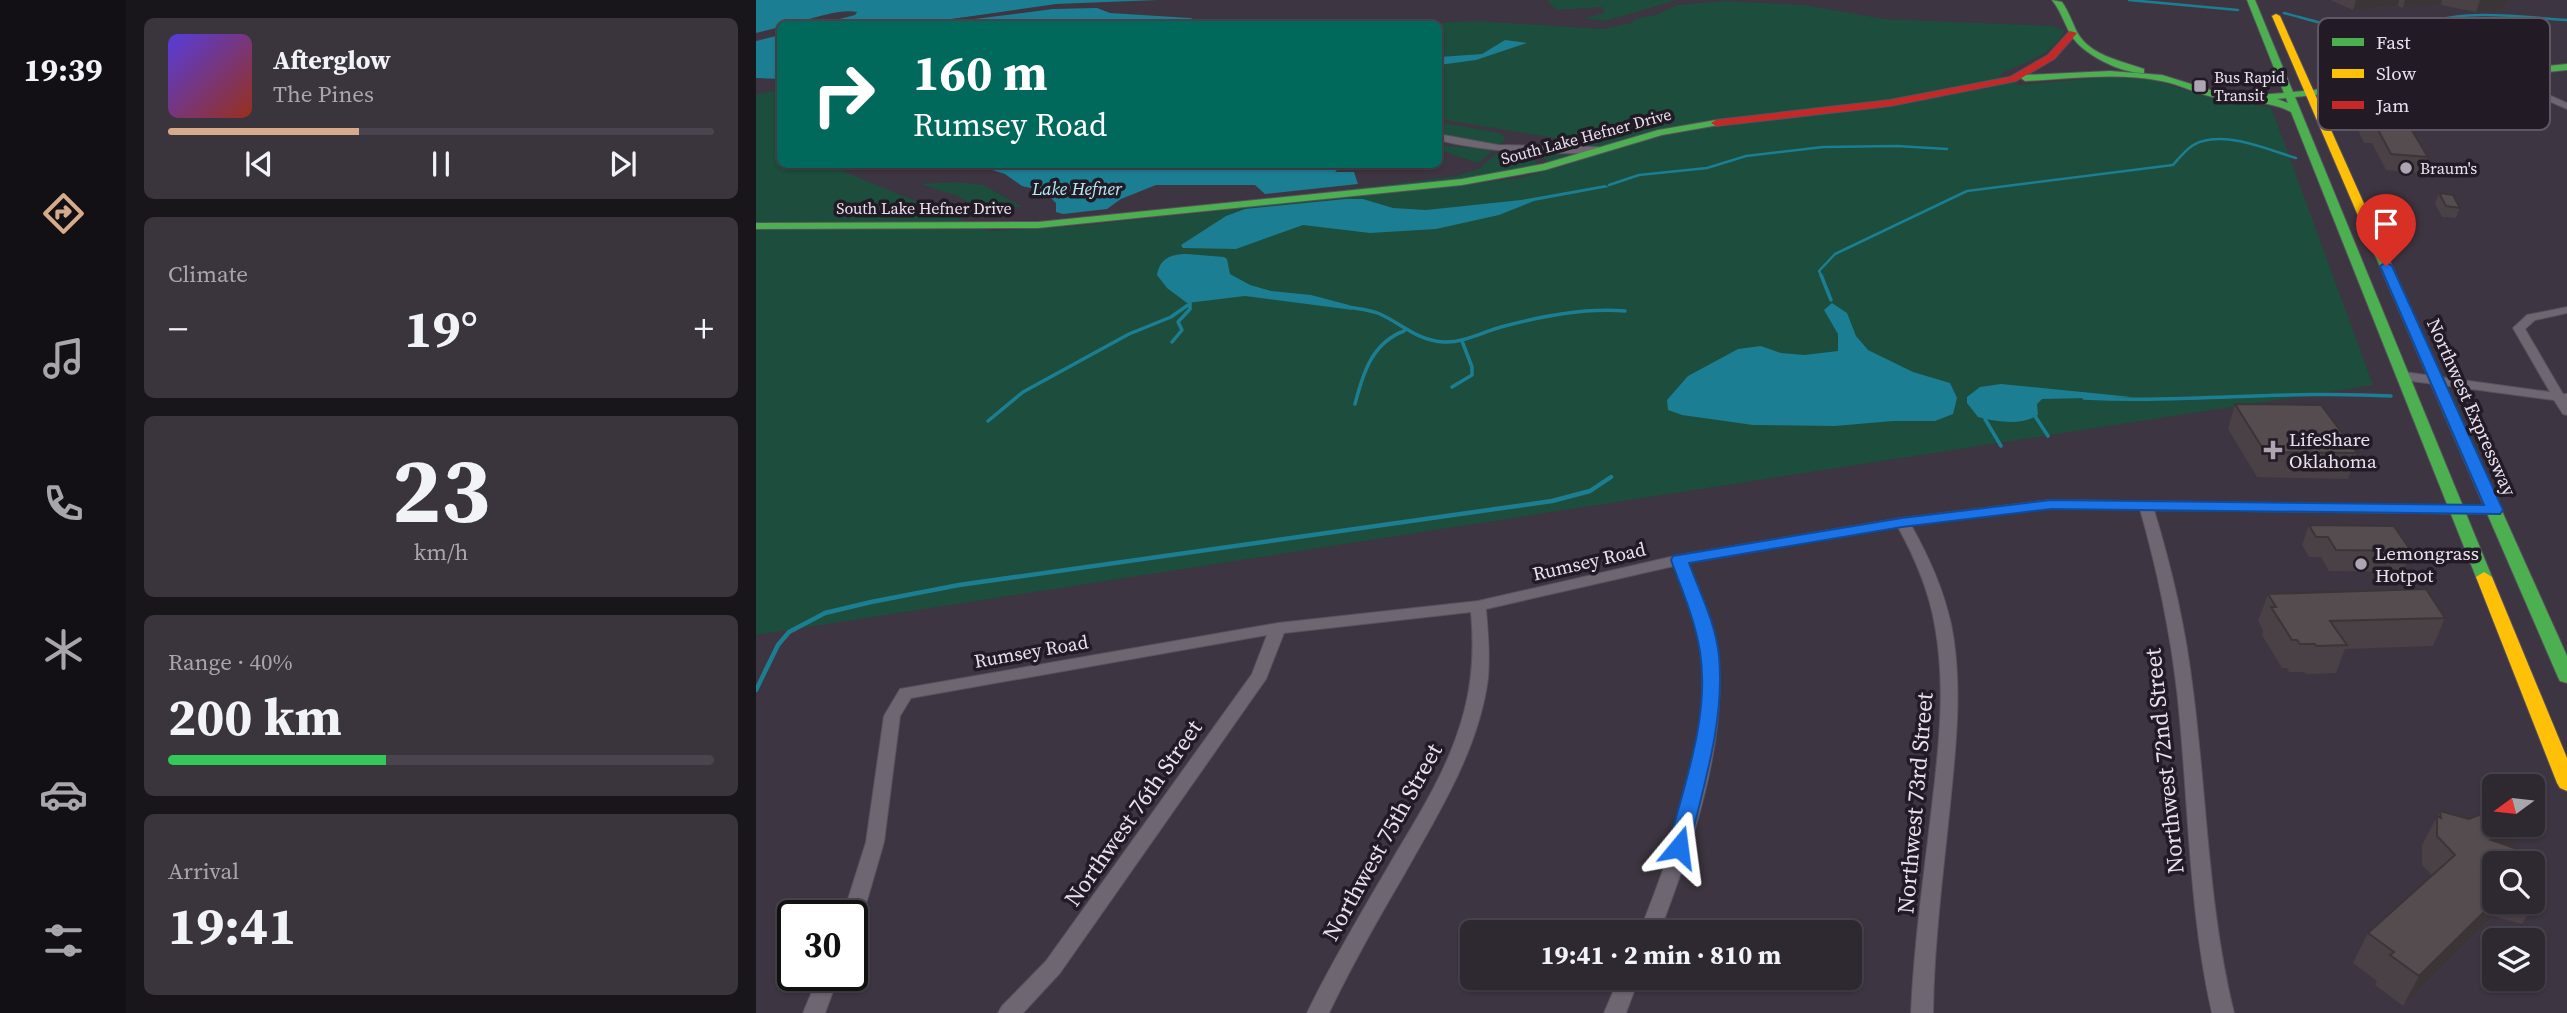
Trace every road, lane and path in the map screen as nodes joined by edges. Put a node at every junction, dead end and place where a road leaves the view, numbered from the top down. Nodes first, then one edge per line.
1 (2056, 0) edge
2 (2251, 0) edge
3 (2269, 0) edge
4 (2073, 33) junction
5 (2162, 78) junction
6 (2013, 79) junction
7 (2318, 92) edge
8 (2310, 93) junction
9 (2550, 99) edge
10 (2292, 102) junction
11 (2567, 106) edge
12 (2318, 111) edge
13 (2326, 130) edge
14 (1442, 138) edge
15 (1598, 150) junction
16 (1525, 152) junction
17 (1545, 167) junction
18 (2339, 218) junction
19 (2366, 220) junction
20 (756, 226) edge
21 (2567, 310) edge
22 (2404, 376) junction
23 (2438, 380) junction
24 (2563, 398) edge
25 (2567, 411) edge
26 (2146, 506) junction
27 (2456, 509) junction
28 (2495, 510) junction
29 (1902, 522) junction
30 (1679, 560) junction
31 (1478, 606) junction
32 (1278, 628) junction
33 (2567, 677) edge
34 (2567, 783) edge
35 (857, 900) edge
36 (1653, 920) edge
37 (1624, 990) edge
38 (823, 991) edge
39 (814, 1013) edge
40 (1009, 1013) edge
41 (1318, 1013) edge
42 (1615, 1013) edge
43 (1922, 1013) edge
44 (2223, 1013) edge

1 - 4 main road
2 - 10 main road
3 - 8 main road, Northwest Expressway
4 - 5 main road
4 - 6 main road, South Lake Hefner Drive
5 - 6 main road
5 - 10 main road
6 - 15 main road, South Lake Hefner Drive
7 - 8 main road
8 - 10 main road
8 - 12 main road, Northwest Expressway
9 - 11 street
10 - 18 main road
13 - 19 main road, Northwest Expressway
14 - 16 street
15 - 16 street
15 - 17 main road, South Lake Hefner Drive
16 - 17 street
17 - 20 main road, South Lake Hefner Drive
18 - 19 main road
18 - 22 main road
19 - 23 main road, Northwest Expressway
21 - 24 street
22 - 23 street
22 - 27 main road
23 - 24 street
23 - 28 main road, Northwest Expressway
24 - 25 street
26 - 27 street, Rumsey Road
26 - 29 street, Rumsey Road
26 - 44 street, Northwest 72nd Street
27 - 28 street, Rumsey Road
27 - 34 main road
28 - 33 main road, Northwest Expressway
29 - 30 street, Rumsey Road
29 - 43 street, Northwest 73rd Street
30 - 31 street, Rumsey Road
30 - 36 street
31 - 32 street, Rumsey Road
31 - 41 street, Northwest 75th Street
32 - 35 street, Rumsey Road
32 - 40 street, Northwest 76th Street
37 - 42 street
38 - 39 street

